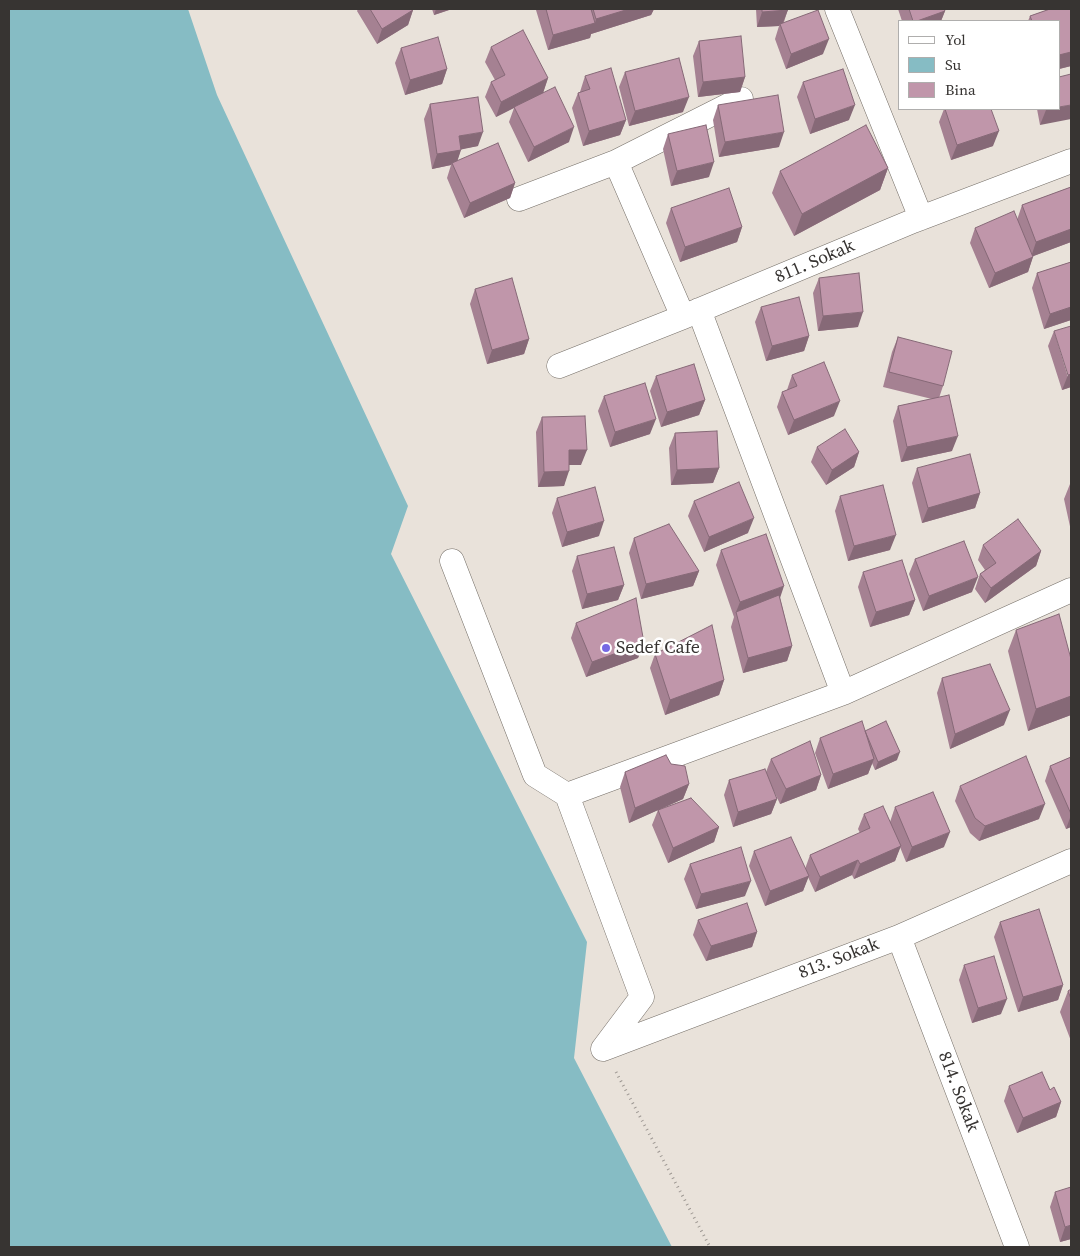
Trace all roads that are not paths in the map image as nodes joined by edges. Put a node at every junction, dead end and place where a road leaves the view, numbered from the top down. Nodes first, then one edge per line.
1 (837, 9) edge
2 (741, 99) edge
3 (1071, 161) edge
4 (616, 162) junction
5 (518, 199) dead end
6 (921, 218) junction
7 (691, 314) junction
8 (559, 366) dead end
9 (452, 561) dead end
10 (1071, 592) edge
11 (843, 693) junction
12 (567, 796) junction
13 (1071, 861) edge
14 (899, 937) junction
15 (1017, 1247) edge

1 - 6 street
2 - 4 street
3 - 6 street, 811. Sokak
4 - 5 street
4 - 7 street
6 - 7 street, 811. Sokak
7 - 8 street, 811. Sokak
7 - 11 street
9 - 12 street
10 - 11 street
11 - 12 street
12 - 14 street, 813. Sokak
13 - 14 street, 813. Sokak
14 - 15 street, 814. Sokak

